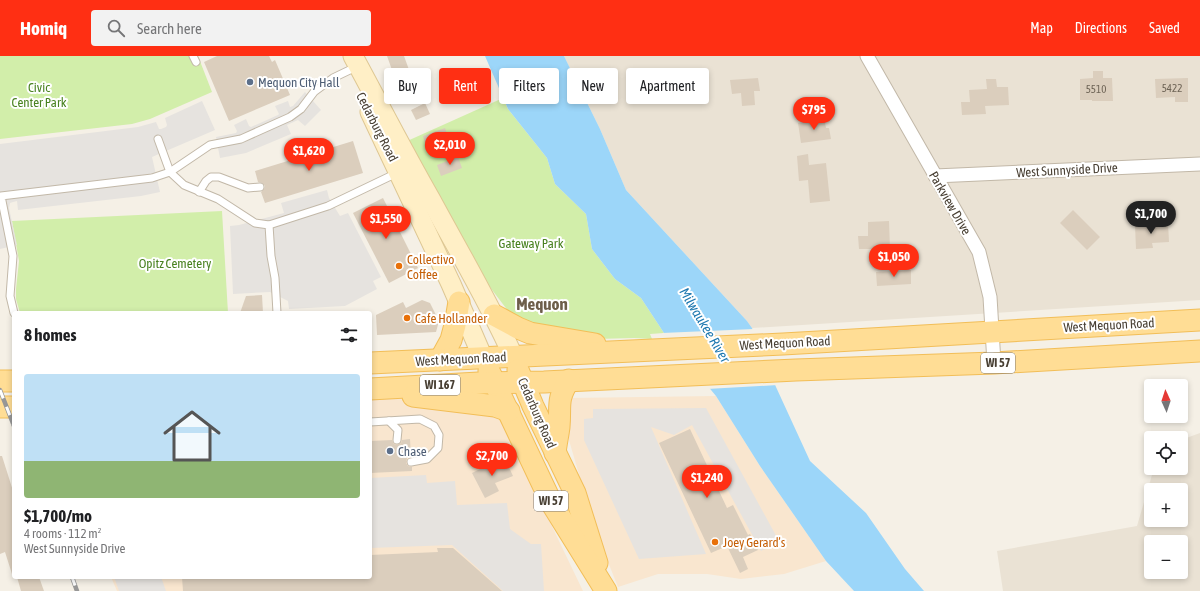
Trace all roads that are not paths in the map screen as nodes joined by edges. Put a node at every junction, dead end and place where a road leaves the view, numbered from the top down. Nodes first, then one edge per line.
1 (867, 56) edge
2 (350, 62) edge
3 (158, 139) dead end
4 (1200, 164) edge
5 (406, 169) junction
6 (170, 172) junction
7 (935, 176) junction
8 (260, 187) dead end
9 (199, 192) junction
10 (269, 225) junction
11 (459, 302) junction
12 (14, 311) edge
13 (277, 311) edge
14 (494, 315) junction
15 (1200, 320) edge
16 (993, 331) junction
17 (654, 349) junction
18 (623, 351) junction
19 (1200, 351) edge
20 (440, 360) junction
21 (372, 363) edge
22 (994, 363) junction
23 (488, 369) junction
24 (518, 370) junction
25 (569, 380) junction
26 (0, 381) edge
27 (12, 381) edge
28 (377, 388) edge
29 (0, 407) edge
30 (12, 407) edge
31 (509, 412) junction
32 (389, 421) junction
33 (372, 422) edge
34 (397, 440) dead end
35 (555, 453) junction
36 (411, 462) dead end
37 (605, 588) edge

1 - 7 street, Parkview Drive
2 - 5 main road, Cedarburg Road
2 - 6 lane
3 - 6 lane
4 - 7 street, West Sunnyside Drive
5 - 10 lane
5 - 11 main road, Cedarburg Road
5 - 14 main road, Cedarburg Road
6 - 9 lane
6 - 12 lane
7 - 16 street, Parkview Drive
8 - 9 lane
9 - 10 lane
10 - 13 lane
11 - 20 main road
11 - 23 main road, Cedarburg Road
14 - 18 main road
14 - 24 main road, Cedarburg Road
15 - 16 main road, West Mequon Road / WI 57
16 - 17 main road, West Mequon Road / WI 57
16 - 22 street, Parkview Drive
17 - 18 main road, West Mequon Road / WI 57
17 - 24 main road
18 - 24 main road, West Mequon Road / WI 57
19 - 22 main road, West Mequon Road / WI 57
20 - 21 main road, West Mequon Road / WI 167
20 - 23 main road, West Mequon Road / WI 167
22 - 25 main road, West Mequon Road / WI 57
23 - 24 main road, West Mequon Road / WI 57
23 - 24 main road, West Mequon Road / WI 167
23 - 28 main road
23 - 31 main road, Cedarburg Road / WI 57
24 - 25 main road, West Mequon Road / WI 57
24 - 35 main road, Cedarburg Road / WI 57
25 - 35 main road
26 - 27 main road
28 - 31 main road
29 - 30 main road
31 - 37 main road, Cedarburg Road / WI 57
32 - 33 lane
32 - 34 lane
32 - 36 lane
35 - 37 main road, Cedarburg Road / WI 57

